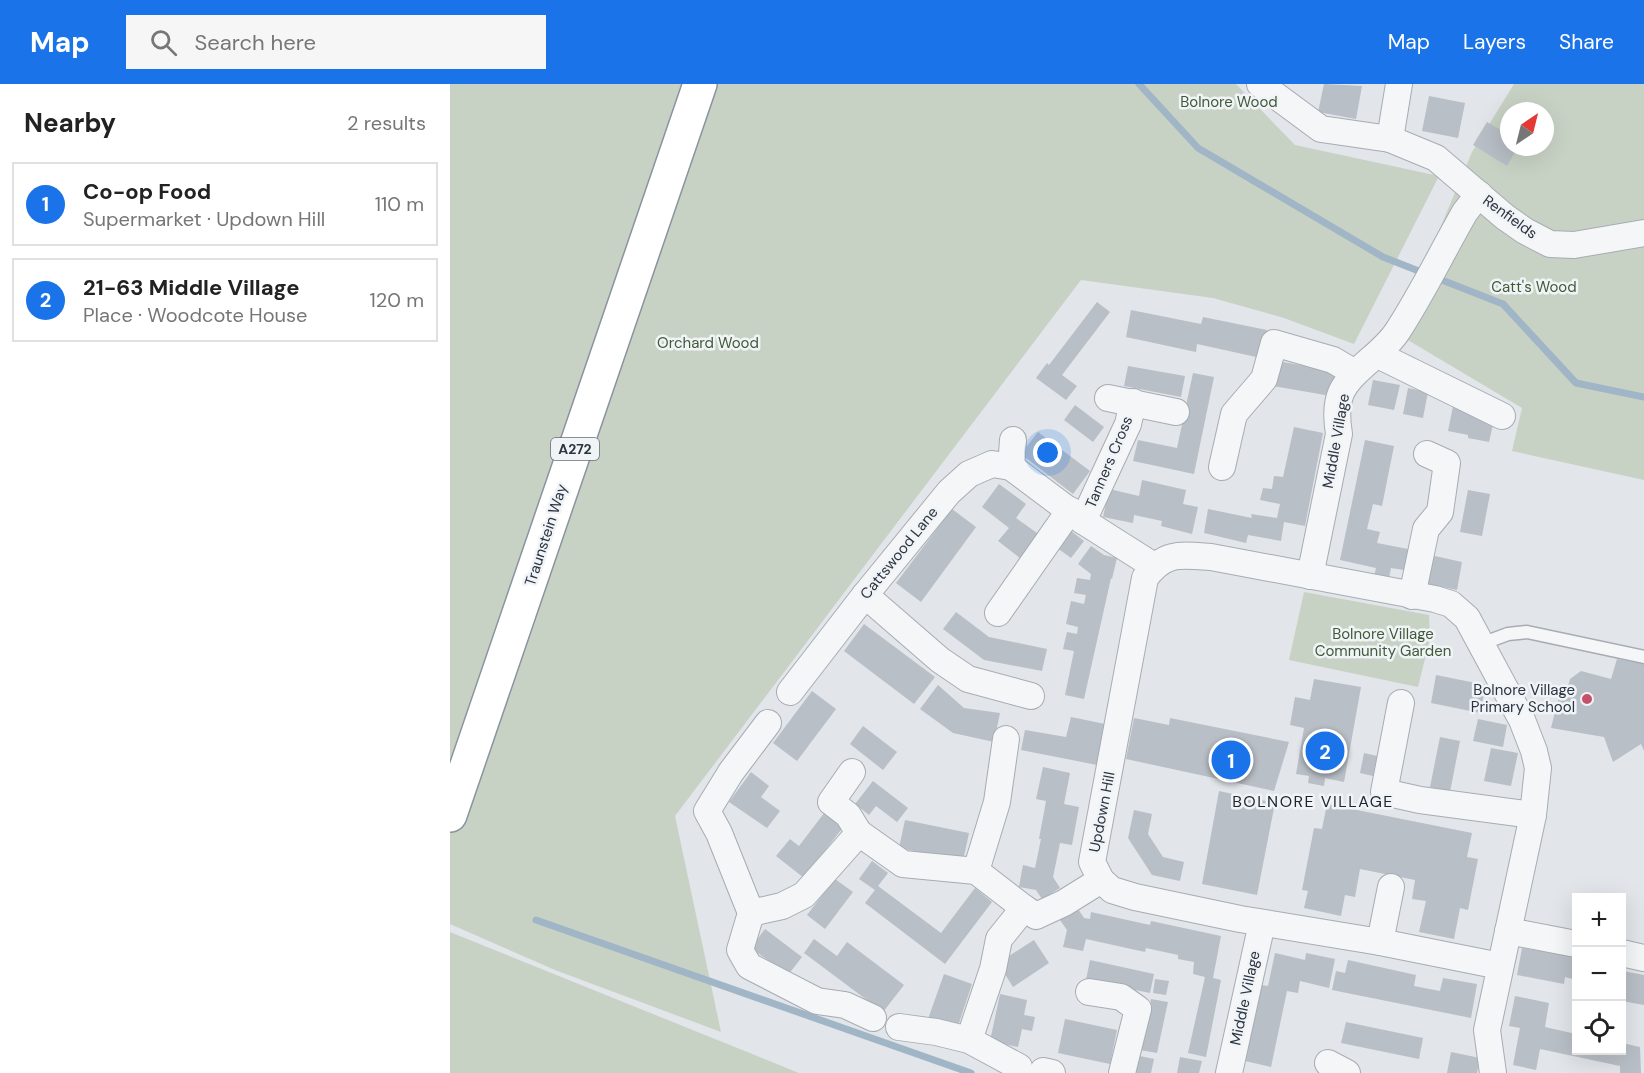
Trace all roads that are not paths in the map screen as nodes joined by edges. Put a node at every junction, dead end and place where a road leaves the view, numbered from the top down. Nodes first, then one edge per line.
1 (700, 84) edge
2 (1260, 84) edge
3 (1399, 84) edge
4 (1390, 138) junction
5 (1472, 203) junction
6 (1644, 233) edge
7 (1378, 355) junction
8 (1355, 373) junction
9 (1176, 412) dead end
10 (1502, 416) dead end
11 (1012, 440) dead end
12 (1427, 454) dead end
13 (1011, 467) junction
14 (1222, 467) dead end
15 (1077, 516) junction
16 (1154, 566) junction
17 (1310, 576) junction
18 (865, 594) junction
19 (1412, 596) junction
20 (999, 613) dead end
21 (1481, 644) junction
22 (1644, 657) edge
23 (790, 692) dead end
24 (1030, 696) dead end
25 (1401, 704) dead end
26 (768, 723) dead end
27 (1006, 739) dead end
28 (852, 772) dead end
29 (450, 815) edge
30 (1533, 815) junction
31 (859, 833) junction
32 (976, 871) junction
33 (1101, 880) junction
34 (1391, 887) dead end
35 (1024, 908) junction
36 (751, 914) junction
37 (1262, 923) junction
38 (1508, 931) junction
39 (1380, 942) junction
40 (1572, 943) edge
41 (1626, 954) edge
42 (1644, 958) edge
43 (1500, 966) junction
44 (1089, 992) dead end
45 (873, 1018) dead end
46 (899, 1027) dead end
47 (969, 1040) junction
48 (1038, 1070) edge
49 (1122, 1073) edge
50 (1229, 1073) edge
51 (1493, 1073) edge

1 - 29 highway, Traunstein Way / A272
2 - 4 street, Renfields
3 - 4 street
4 - 5 street, Renfields
5 - 6 street, Renfields
5 - 7 street, Middle Village
7 - 8 street, Middle Village
7 - 10 street
8 - 14 street
8 - 17 street, Middle Village
9 - 15 street, Tanners Cross
11 - 13 street
12 - 19 street
13 - 15 street, Tanners Cross
13 - 18 street, Cattswood Lane
15 - 16 street, Tanners Cross
15 - 20 street, Tanners Cross
16 - 17 street
16 - 33 street, Updown Hill
17 - 19 street
18 - 23 street, Cattswood Lane
18 - 24 street
19 - 21 street
21 - 22 lane
21 - 30 street
25 - 30 street
26 - 36 street
27 - 32 street
28 - 31 street
30 - 38 street
31 - 32 street
31 - 36 street
32 - 35 street
33 - 35 street
33 - 37 street
34 - 39 street
35 - 47 street
36 - 45 street
37 - 39 street
37 - 50 street, Middle Village
38 - 40 street
38 - 43 street
39 - 43 street
41 - 42 street
43 - 51 street
44 - 49 street
46 - 47 street
47 - 48 street

